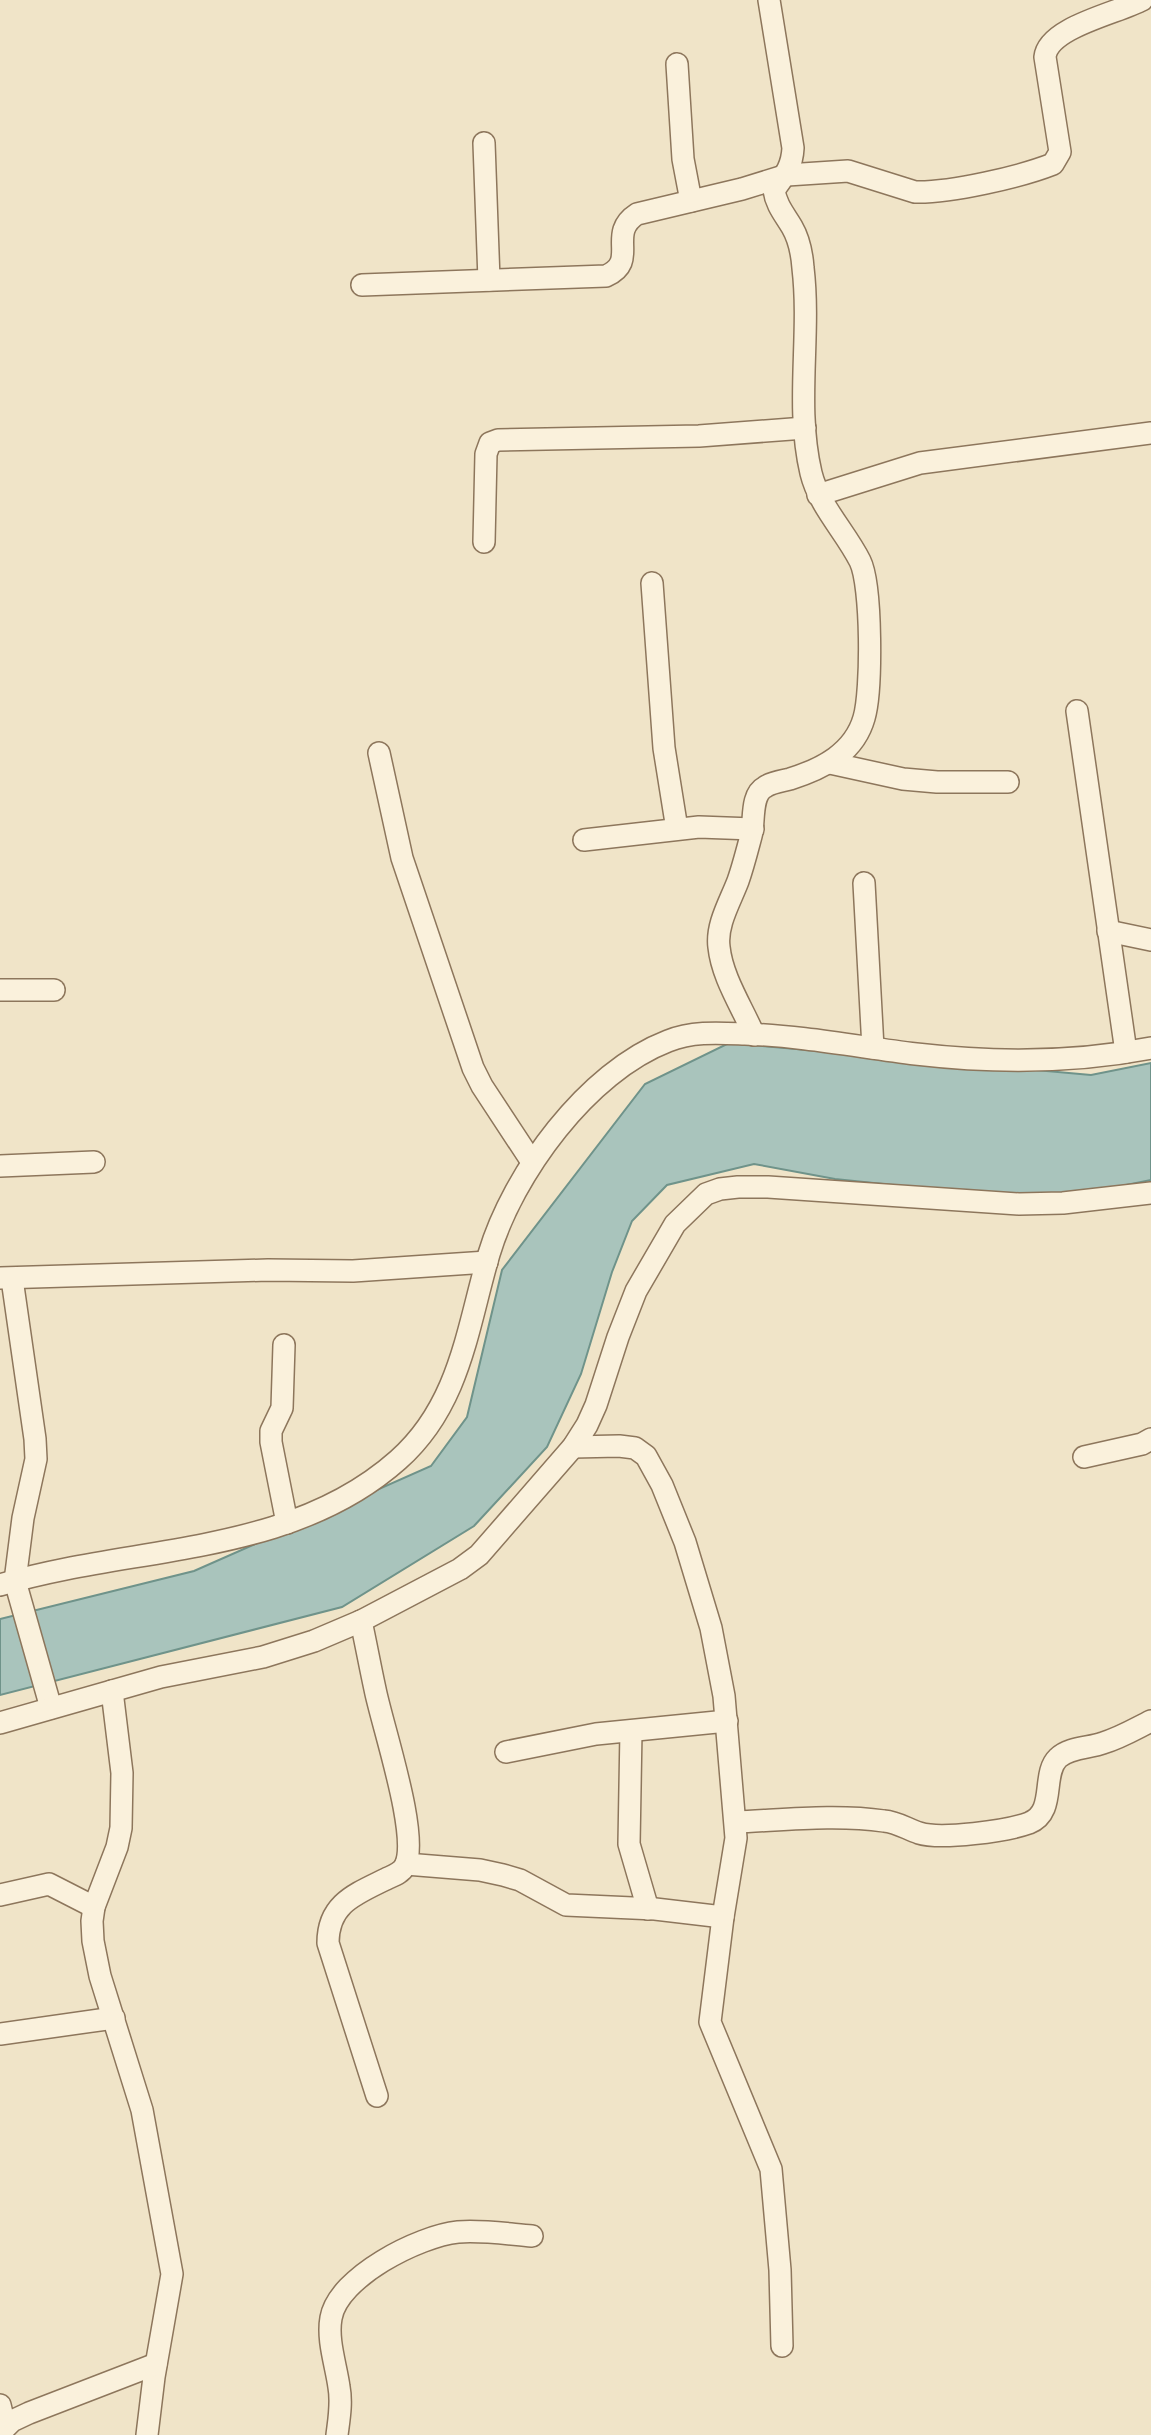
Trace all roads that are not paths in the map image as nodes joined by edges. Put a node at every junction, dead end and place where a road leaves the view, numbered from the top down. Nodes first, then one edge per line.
1 (769, 0) edge
2 (1142, 0) edge
3 (677, 64) dead end
4 (484, 143) dead end
5 (787, 175) junction
6 (691, 201) junction
7 (489, 280) junction
8 (362, 285) dead end
9 (805, 428) junction
10 (1151, 433) edge
11 (818, 495) junction
12 (484, 542) dead end
13 (652, 583) dead end
14 (1077, 711) dead end
15 (379, 753) dead end
16 (831, 763) junction
17 (1008, 782) dead end
18 (677, 829) junction
19 (753, 829) junction
20 (584, 839) dead end
21 (864, 883) dead end
22 (1108, 931) junction
23 (1151, 940) edge
24 (0, 990) edge
25 (54, 990) dead end
26 (754, 1035) junction
27 (873, 1048) junction
28 (1151, 1048) edge
29 (1126, 1052) junction
30 (94, 1162) dead end
31 (532, 1162) junction
32 (0, 1166) edge
33 (1151, 1193) edge
34 (487, 1262) junction
35 (6, 1278) edge
36 (284, 1345) dead end
37 (1151, 1439) edge
38 (573, 1447) junction
39 (1084, 1457) dead end
40 (287, 1523) junction
41 (11, 1585) edge
42 (362, 1621) junction
43 (111, 1691) junction
44 (49, 1702) junction
45 (727, 1721) junction
46 (1151, 1721) edge
47 (0, 1723) edge
48 (631, 1731) junction
49 (506, 1752) dead end
50 (736, 1822) junction
51 (406, 1864) junction
52 (0, 1895) edge
53 (94, 1908) junction
54 (648, 1909) junction
55 (723, 1917) junction
56 (114, 2018) junction
57 (0, 2034) edge
58 (377, 2096) dead end
59 (532, 2236) dead end
60 (782, 2346) dead end
61 (156, 2364) junction
62 (0, 2404) edge
63 (2, 2428) edge
64 (147, 2435) edge
65 (337, 2435) edge

1 - 5 street
2 - 5 street
3 - 6 street
4 - 7 street
5 - 6 street
5 - 9 street
6 - 7 street
7 - 8 street
9 - 11 street
9 - 12 street
10 - 11 street
11 - 16 street
13 - 18 street
14 - 22 street
15 - 31 street
16 - 17 street
16 - 19 street
18 - 19 street
18 - 20 street
19 - 26 street
21 - 27 street
22 - 23 street
22 - 29 street
24 - 25 street
26 - 27 street
26 - 31 street
27 - 29 street
28 - 29 street
30 - 32 street
31 - 34 street
33 - 38 street
34 - 35 street
34 - 40 street
35 - 41 street
36 - 40 street
37 - 39 street
38 - 42 street
38 - 45 street
40 - 41 street
41 - 44 street
42 - 43 street
42 - 51 street
43 - 44 street
43 - 53 street
44 - 47 street
45 - 48 street
45 - 50 street
46 - 50 street
48 - 49 street
48 - 54 street
50 - 55 street
51 - 54 street
51 - 58 street
52 - 53 street
53 - 56 street
54 - 55 street
55 - 60 street
56 - 57 street
56 - 61 street
59 - 65 street
61 - 63 street
61 - 64 street
62 - 63 street

